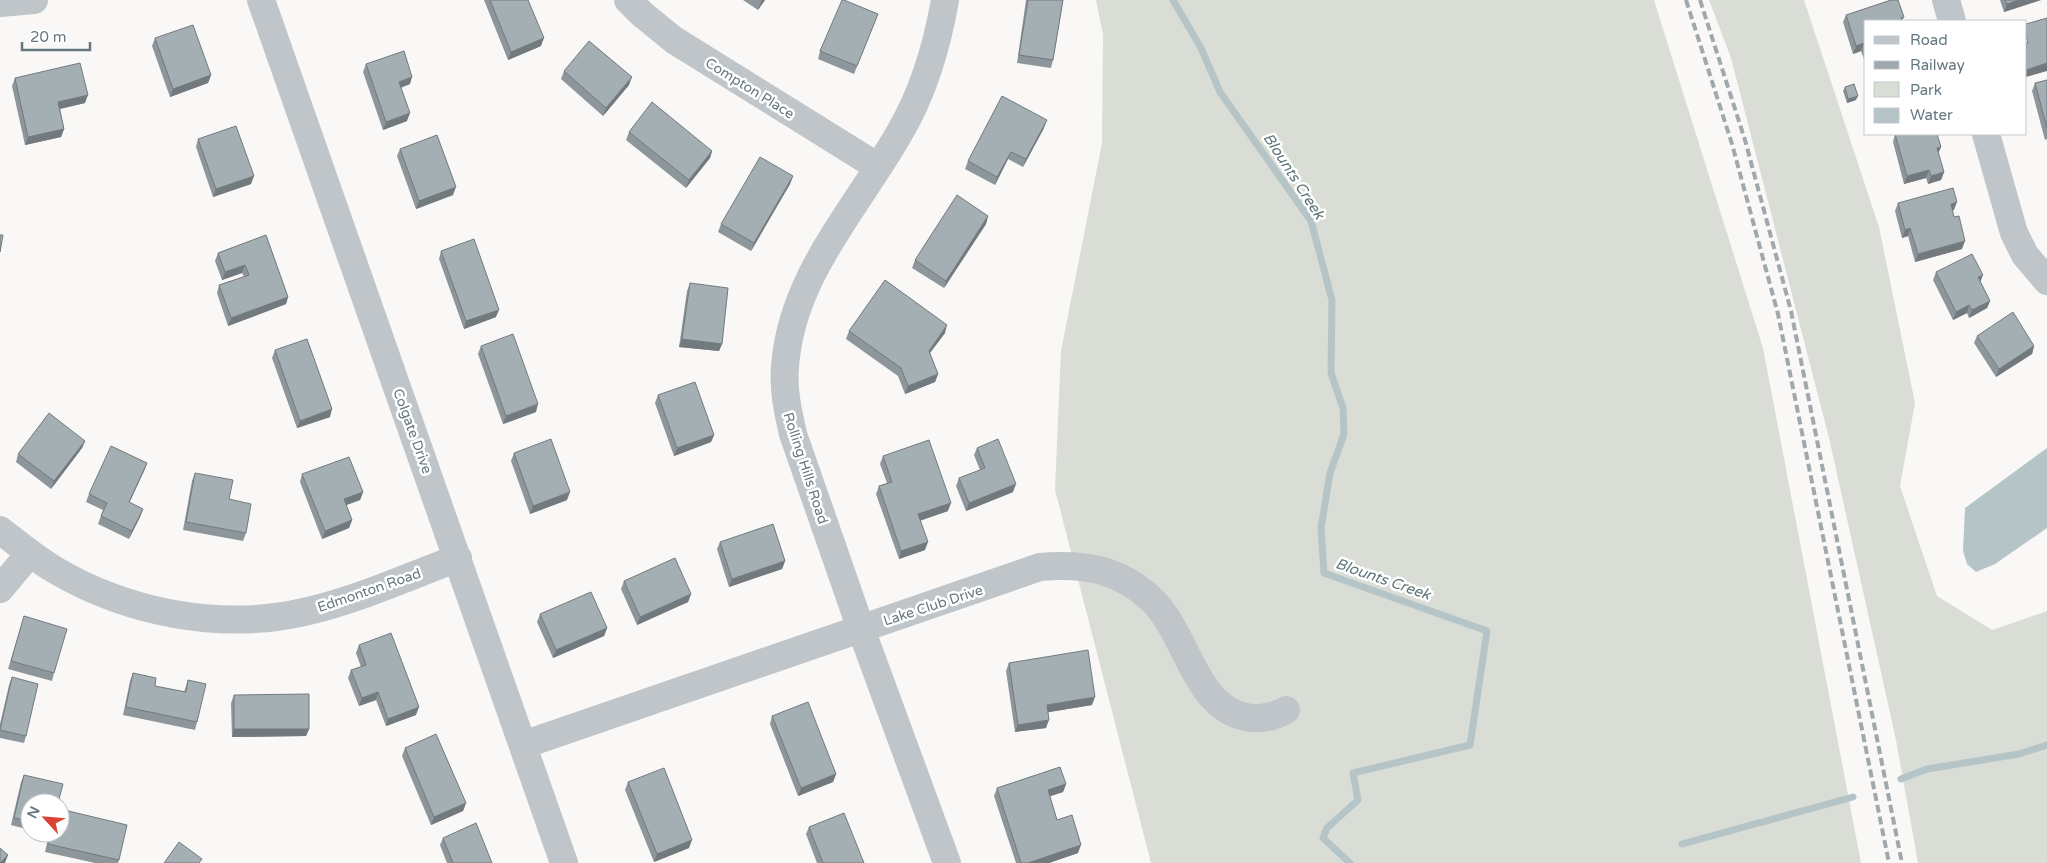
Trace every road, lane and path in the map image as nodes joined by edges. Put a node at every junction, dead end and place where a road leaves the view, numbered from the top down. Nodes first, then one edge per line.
1 (34, 0) edge
2 (261, 0) edge
3 (628, 0) edge
4 (945, 0) edge
5 (1946, 0) edge
6 (0, 3) edge
7 (1952, 20) edge
8 (1986, 135) edge
9 (878, 167) junction
10 (2047, 281) edge
11 (0, 530) edge
12 (30, 554) junction
13 (458, 558) junction
14 (0, 589) edge
15 (861, 628) junction
16 (1286, 710) dead end
17 (523, 745) junction
18 (564, 863) edge
19 (947, 863) edge

1 - 6 street
2 - 13 street, Colgate Drive
3 - 9 street, Compton Place
4 - 9 street, Rolling Hills Road
5 - 7 street
8 - 10 street
9 - 15 street, Rolling Hills Road
11 - 12 street, Edmonton Road
12 - 13 street, Edmonton Road
12 - 14 street
13 - 17 street, Colgate Drive
15 - 16 street, Lake Club Drive
15 - 17 street, Lake Club Drive
15 - 19 street, Rolling Hills Road
17 - 18 street, Colgate Drive

